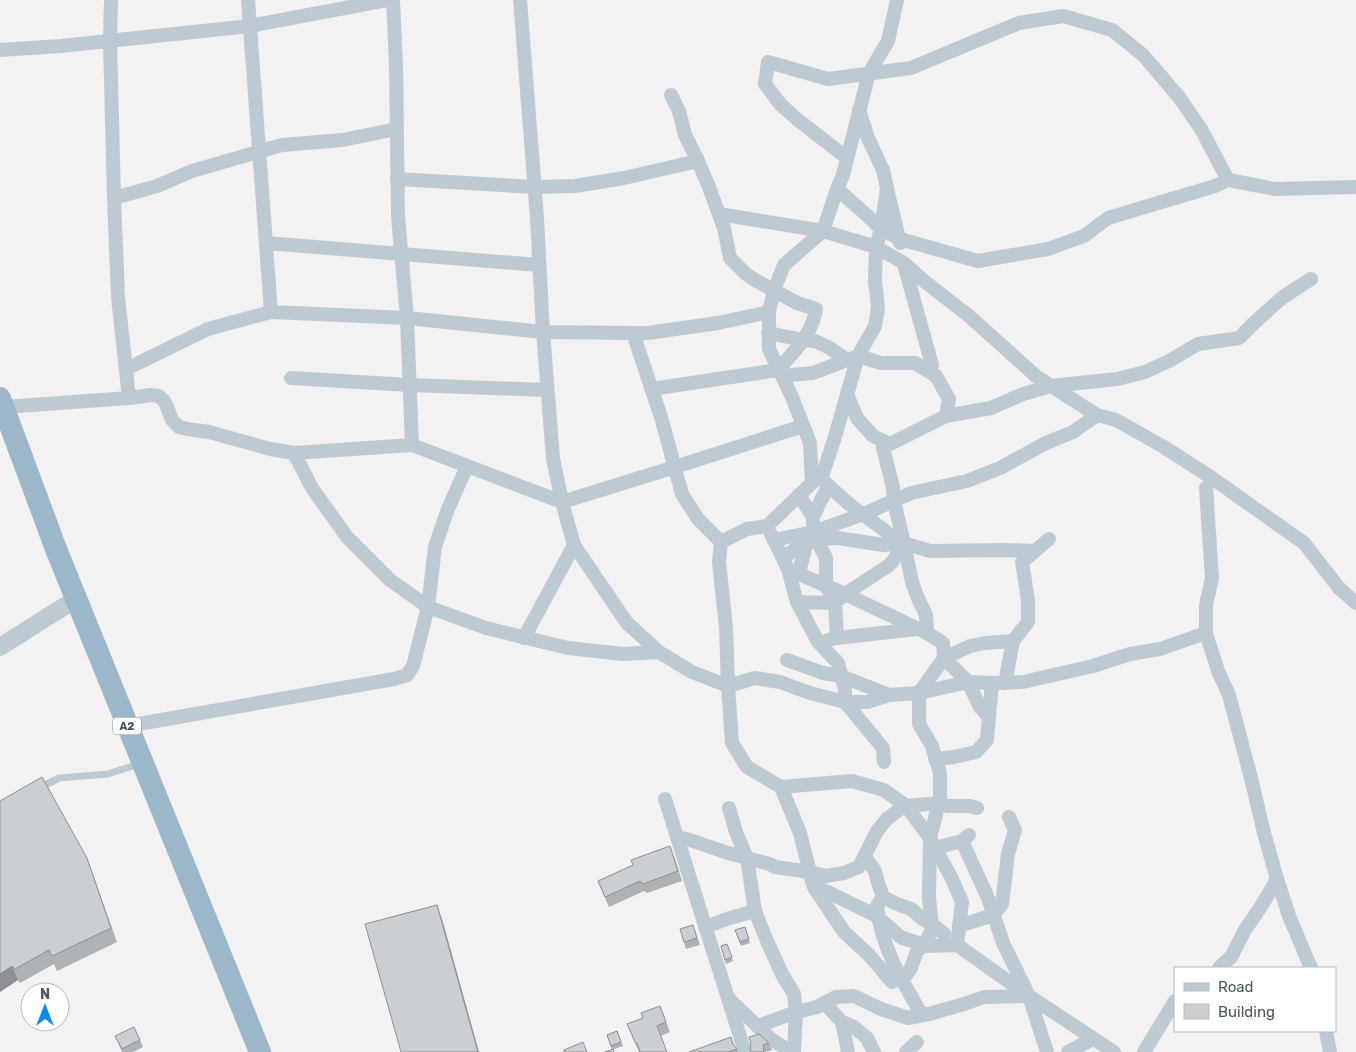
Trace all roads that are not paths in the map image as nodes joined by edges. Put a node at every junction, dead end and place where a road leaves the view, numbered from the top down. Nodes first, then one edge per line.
1 (111, 0) edge
2 (248, 0) edge
3 (387, 0) edge
4 (392, 0) edge
5 (520, 0) edge
6 (897, 0) edge
7 (250, 26) junction
8 (110, 41) junction
9 (0, 50) edge
10 (869, 73) junction
11 (671, 96) dead end
12 (860, 110) junction
13 (397, 128) junction
14 (259, 152) junction
15 (847, 158) junction
16 (698, 161) junction
17 (397, 179) junction
18 (1228, 180) junction
19 (534, 186) junction
20 (1356, 187) edge
21 (887, 188) junction
22 (837, 189) junction
23 (114, 198) junction
24 (719, 214) junction
25 (881, 230) junction
26 (823, 231) junction
27 (900, 239) junction
28 (266, 242) junction
29 (876, 247) junction
30 (401, 253) junction
31 (904, 263) junction
32 (539, 265) junction
33 (1311, 279) dead end
34 (774, 290) junction
35 (270, 312) junction
36 (768, 312) junction
37 (407, 318) junction
38 (543, 332) junction
39 (633, 332) junction
40 (768, 332) junction
41 (803, 340) junction
42 (852, 358) junction
43 (932, 365) dead end
44 (126, 369) junction
45 (784, 373) junction
46 (291, 378) dead end
47 (410, 385) junction
48 (1052, 386) junction
49 (652, 389) junction
50 (548, 390) junction
51 (847, 394) junction
52 (129, 398) junction
53 (2, 402) edge
54 (1097, 415) junction
55 (946, 416) junction
56 (803, 426) junction
57 (412, 445) junction
58 (883, 448) dead end
59 (294, 453) junction
60 (467, 466) junction
61 (675, 467) junction
62 (829, 486) junction
63 (1206, 488) dead end
64 (800, 495) junction
65 (894, 501) junction
66 (562, 502) junction
67 (864, 514) junction
68 (813, 517) junction
69 (767, 526) junction
70 (811, 539) junction
71 (1049, 539) dead end
72 (774, 540) junction
73 (721, 542) junction
74 (904, 543) junction
75 (574, 545) junction
76 (1035, 551) junction
77 (790, 567) junction
78 (826, 586) junction
79 (76, 598) junction
80 (840, 598) junction
81 (797, 602) junction
82 (1356, 603) edge
83 (428, 607) junction
84 (922, 631) junction
85 (1206, 633) junction
86 (524, 638) junction
87 (837, 638) junction
88 (1012, 641) junction
89 (818, 642) junction
90 (0, 647) edge
91 (659, 652) junction
92 (944, 658) junction
93 (787, 660) dead end
94 (841, 676) junction
95 (968, 682) junction
96 (998, 683) junction
97 (728, 686) junction
98 (919, 693) junction
99 (889, 694) junction
100 (845, 702) junction
101 (988, 716) junction
102 (127, 726) junction
103 (935, 759) junction
104 (884, 762) dead end
105 (142, 763) junction
106 (781, 787) junction
107 (34, 790) edge
108 (664, 799) dead end
109 (938, 802) junction
110 (906, 806) junction
111 (729, 808) dead end
112 (977, 808) dead end
113 (1009, 817) dead end
114 (677, 838) junction
115 (932, 843) junction
116 (865, 857) junction
117 (747, 858) junction
118 (812, 878) junction
119 (1277, 878) junction
120 (883, 897) junction
121 (755, 911) junction
122 (994, 915) junction
123 (878, 918) junction
124 (932, 924) junction
125 (959, 926) junction
126 (705, 927) junction
127 (944, 934) dead end
128 (924, 945) junction
129 (957, 945) junction
130 (1220, 967) edge
131 (1311, 967) edge
132 (900, 977) junction
133 (1029, 996) junction
134 (728, 998) junction
135 (824, 1003) junction
136 (1174, 1003) edge
137 (796, 1012) junction
138 (922, 1015) junction
139 (842, 1022) junction
140 (758, 1026) junction
141 (1326, 1032) edge
142 (1093, 1039) junction
143 (917, 1042) dead end
144 (1110, 1051) edge
145 (260, 1052) edge
146 (745, 1052) edge
147 (792, 1052) edge
148 (848, 1052) edge
149 (874, 1052) edge
150 (906, 1052) edge
151 (1047, 1052) edge
152 (1068, 1052) edge
153 (1144, 1052) edge
154 (1330, 1052) edge

1 - 8 street
2 - 7 street
3 - 7 street
4 - 13 street
5 - 19 street
6 - 10 street
7 - 8 street
7 - 14 street
8 - 9 street
8 - 23 street
10 - 12 street
10 - 15 street
10 - 18 street
11 - 16 street
12 - 15 street
12 - 21 street
13 - 14 street
13 - 17 street
14 - 23 street
14 - 28 street
15 - 22 street
16 - 19 street
16 - 24 street
17 - 19 street
17 - 30 street
18 - 20 street
18 - 27 street
19 - 32 street
21 - 25 street
21 - 27 street
22 - 25 street
22 - 26 street
23 - 44 street
24 - 26 street
24 - 34 street
25 - 27 street
25 - 29 street
26 - 29 street
26 - 34 street
27 - 31 street
28 - 30 street
28 - 35 street
29 - 31 street
29 - 42 street
30 - 32 street
30 - 37 street
31 - 43 street
31 - 48 street
32 - 38 street
33 - 48 street
34 - 36 street
34 - 41 street
35 - 37 street
35 - 44 street
36 - 39 street
36 - 40 street
37 - 38 street
37 - 47 street
38 - 39 street
38 - 50 street
39 - 49 street
40 - 41 street
40 - 45 street
41 - 42 street
41 - 45 street
42 - 45 street
42 - 51 street
42 - 55 street
44 - 52 street
45 - 49 street
45 - 56 street
46 - 47 street
47 - 50 street
47 - 57 street
48 - 54 street
48 - 55 street
49 - 61 street
50 - 66 street
51 - 55 street
51 - 62 street
52 - 53 street
52 - 59 street
53 - 79 highway, A2
54 - 65 street
54 - 82 street
56 - 61 street
56 - 64 street
57 - 59 street
57 - 60 street
58 - 65 street
59 - 83 street
60 - 66 street
60 - 83 street
61 - 66 street
61 - 73 street
62 - 67 street
62 - 68 street
63 - 85 street
64 - 68 street
64 - 69 street
65 - 67 street
65 - 74 street
66 - 75 street
67 - 70 street
67 - 74 street
68 - 70 street
69 - 72 street
69 - 73 street
70 - 72 street
70 - 74 street
70 - 77 street
70 - 77 street
70 - 78 street
71 - 76 street
72 - 77 street
73 - 97 street
74 - 76 street
74 - 80 street
74 - 84 street
75 - 86 street
75 - 91 street
76 - 88 street
77 - 78 street
77 - 81 street
78 - 80 street
79 - 90 street
79 - 102 highway, A2
80 - 81 street
80 - 84 street
80 - 87 street
81 - 89 street
83 - 86 street
83 - 102 street
84 - 87 street
84 - 92 street
85 - 96 street
85 - 119 street
86 - 91 street
87 - 89 street
88 - 92 street
88 - 96 street
89 - 94 street
91 - 97 street
92 - 95 street
92 - 98 street
93 - 94 street
94 - 99 street
94 - 100 street
95 - 96 street
95 - 98 street
95 - 101 street
96 - 101 street
97 - 100 street
97 - 106 street
98 - 99 street
98 - 103 street
99 - 100 street
100 - 104 street
101 - 103 street
102 - 105 highway, A2
103 - 109 street
105 - 107 lane
105 - 145 highway, A2
106 - 110 street
106 - 118 street
108 - 114 street
109 - 110 street
109 - 112 street
109 - 115 street
110 - 115 street
110 - 116 street
111 - 117 street
113 - 122 street
114 - 117 street
114 - 126 street
115 - 122 street
115 - 124 street
115 - 125 street
116 - 118 street
116 - 120 street
117 - 118 street
117 - 121 street
118 - 123 street
118 - 132 street
119 - 130 street
119 - 131 street
120 - 123 street
120 - 124 street
121 - 126 street
121 - 137 street
122 - 125 street
122 - 133 street
123 - 128 street
123 - 132 street
124 - 127 street
124 - 128 street
125 - 129 street
126 - 134 street
128 - 129 street
128 - 132 street
129 - 133 street
132 - 138 street
133 - 138 street
133 - 142 street
133 - 151 street
134 - 140 street
134 - 146 street
135 - 137 street
135 - 138 street
135 - 139 street
136 - 153 street
137 - 140 street
137 - 147 street
139 - 148 street
139 - 149 street
140 - 147 street
141 - 154 street
142 - 144 street
142 - 152 street
143 - 150 street

